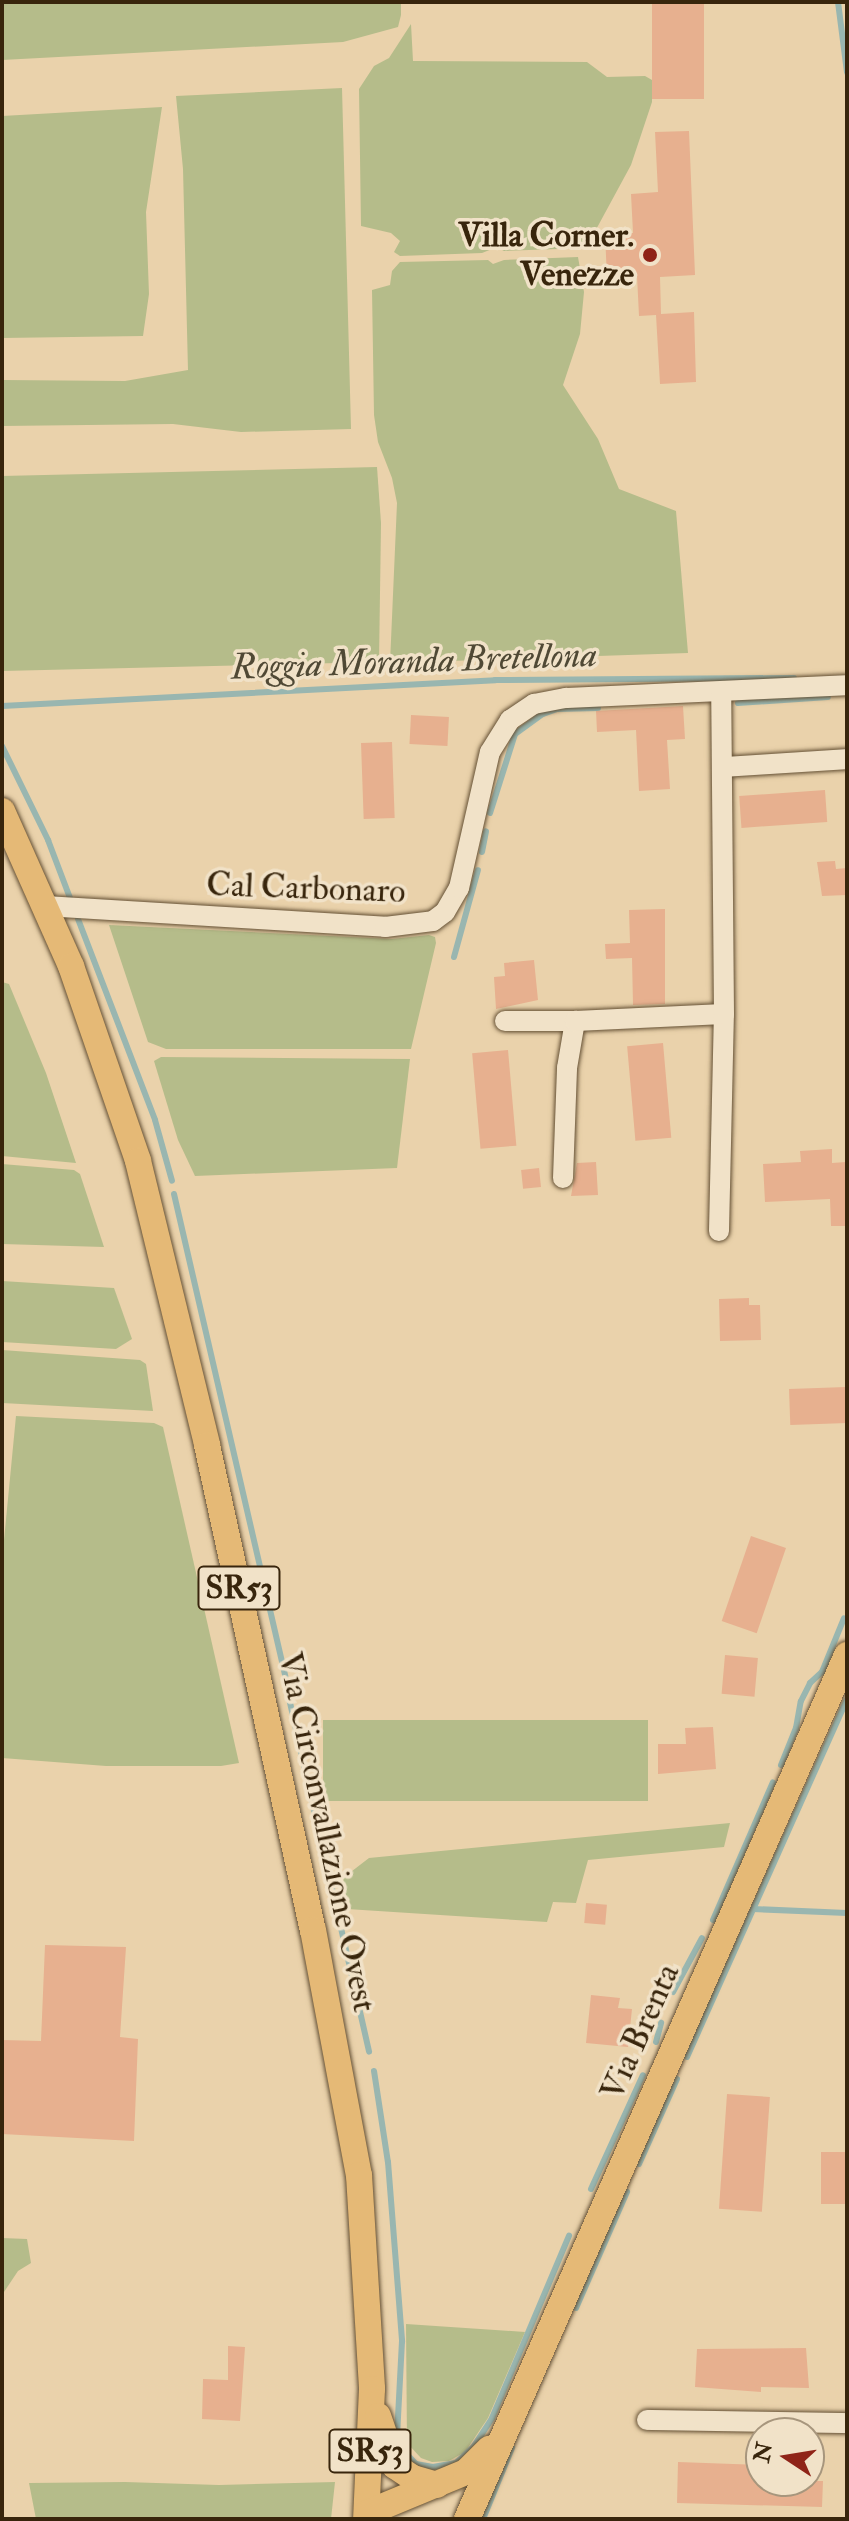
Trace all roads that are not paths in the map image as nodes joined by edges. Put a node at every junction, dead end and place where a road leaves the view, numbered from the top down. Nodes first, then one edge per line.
1 (847, 685) edge
2 (721, 693) junction
3 (847, 759) edge
4 (724, 767) junction
5 (2, 811) edge
6 (45, 906) junction
7 (724, 1014) junction
8 (505, 1021) dead end
9 (575, 1021) junction
10 (563, 1178) dead end
11 (719, 1231) dead end
12 (847, 1655) edge
13 (372, 2389) junction
14 (647, 2420) dead end
15 (847, 2423) edge
16 (500, 2438) junction
17 (437, 2485) junction
18 (371, 2517) edge
19 (466, 2519) edge

1 - 2 street, Cal Carbonaro
2 - 4 street
2 - 6 street, Cal Carbonaro
3 - 4 street
4 - 7 street
5 - 6 main road, Via Circonvallazione Ovest / SR53
6 - 13 main road, Via Circonvallazione Ovest / SR53
7 - 9 street
7 - 11 street
8 - 9 street
9 - 10 street
12 - 16 main road, Via Brenta
13 - 17 main road
13 - 18 main road, Via Circonvallazione Ovest / SR53
14 - 15 street
16 - 17 main road, Via Brenta
16 - 19 main road, Via Brenta
17 - 18 main road, Via Brenta

